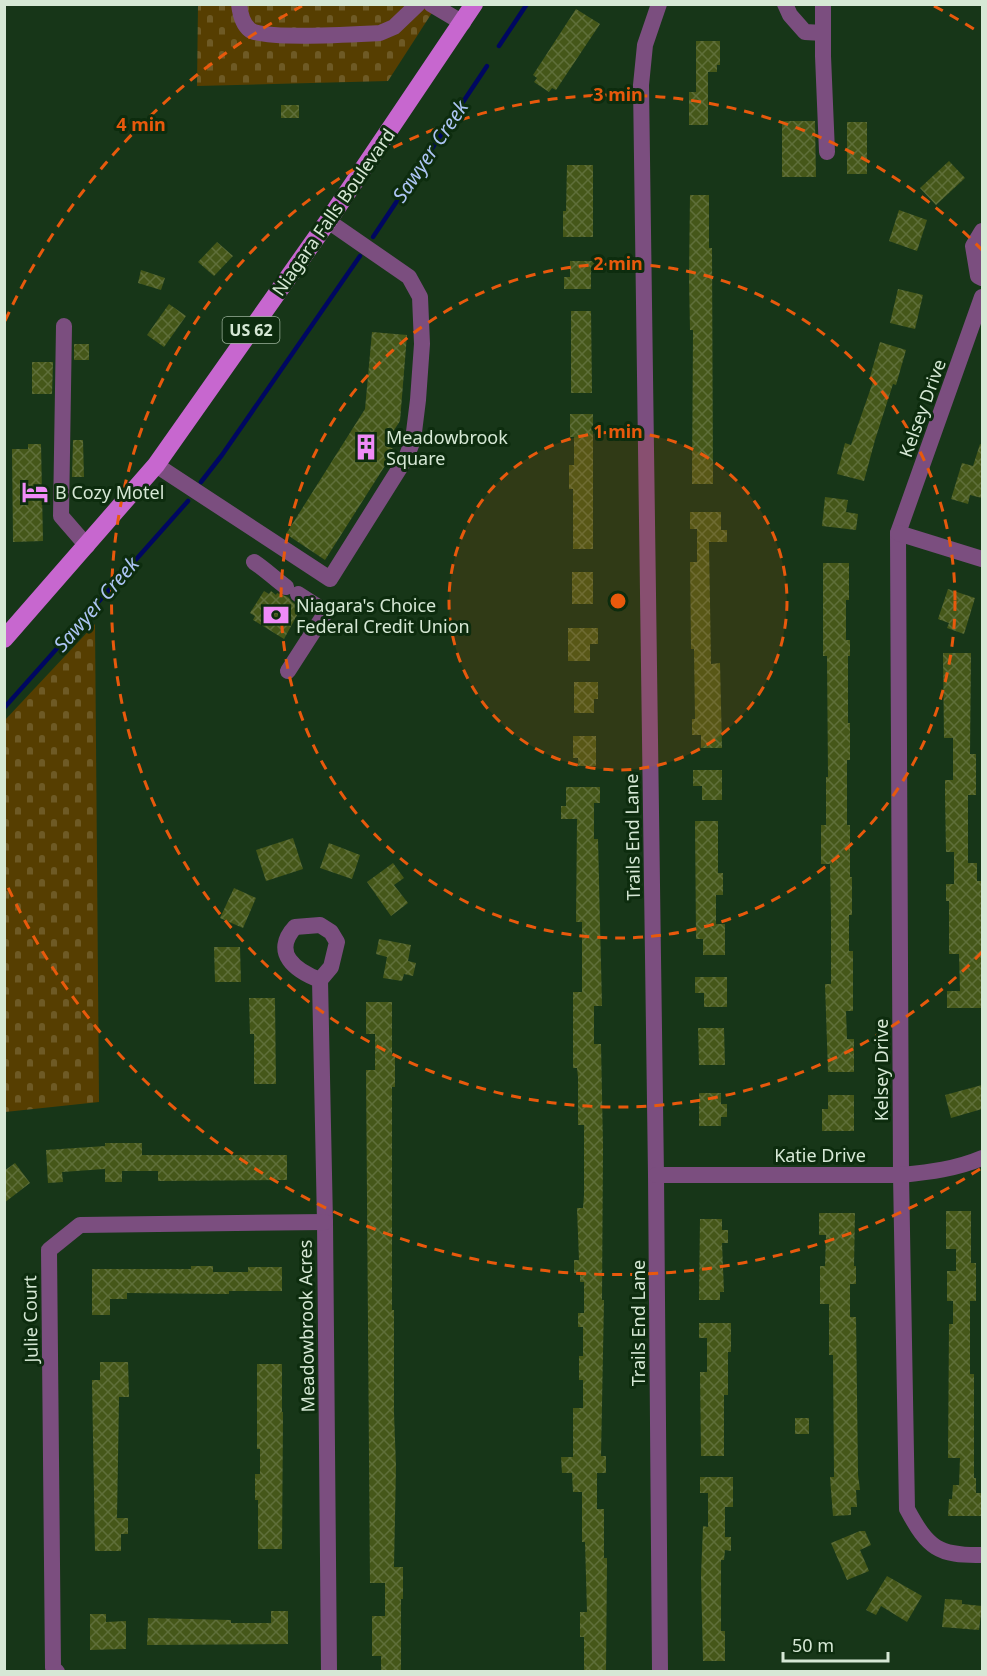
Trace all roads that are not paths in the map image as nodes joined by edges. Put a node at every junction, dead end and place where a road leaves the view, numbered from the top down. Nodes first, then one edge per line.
1 (239, 4) edge
2 (418, 4) edge
3 (431, 4) edge
4 (474, 4) edge
5 (659, 4) edge
6 (785, 4) edge
7 (823, 4) edge
8 (463, 23) junction
9 (823, 33) junction
10 (827, 152) dead end
11 (328, 221) junction
12 (982, 231) edge
13 (982, 278) edge
14 (982, 297) edge
15 (64, 326) dead end
16 (156, 465) junction
17 (898, 532) junction
18 (87, 546) junction
19 (982, 559) edge
20 (254, 562) dead end
21 (4, 639) edge
22 (288, 671) dead end
23 (320, 980) dead end
24 (982, 1158) edge
25 (902, 1174) junction
26 (656, 1175) junction
27 (325, 1222) junction
28 (982, 1555) edge
29 (57, 1671) edge
30 (329, 1671) edge
31 (660, 1671) edge

1 - 2 street
3 - 8 street
4 - 8 main road, Niagara Falls Boulevard / US 62
5 - 26 street, Trails End Lane
6 - 9 street
7 - 9 street
8 - 11 main road, Niagara Falls Boulevard / US 62
9 - 10 street
11 - 16 main road, Niagara Falls Boulevard / US 62
11 - 16 street
12 - 13 street
14 - 17 street, Kelsey Drive
15 - 18 street
16 - 18 main road, Niagara Falls Boulevard / US 62
17 - 19 street
17 - 25 street, Kelsey Drive
18 - 21 main road, Niagara Falls Boulevard / US 62
20 - 22 street
23 - 27 street, Meadowbrook Acres
24 - 25 street, Katie Drive
25 - 26 street, Katie Drive
25 - 28 street, Kelsey Drive
26 - 31 street, Trails End Lane
27 - 29 street, Julie Court
27 - 30 street, Meadowbrook Acres

